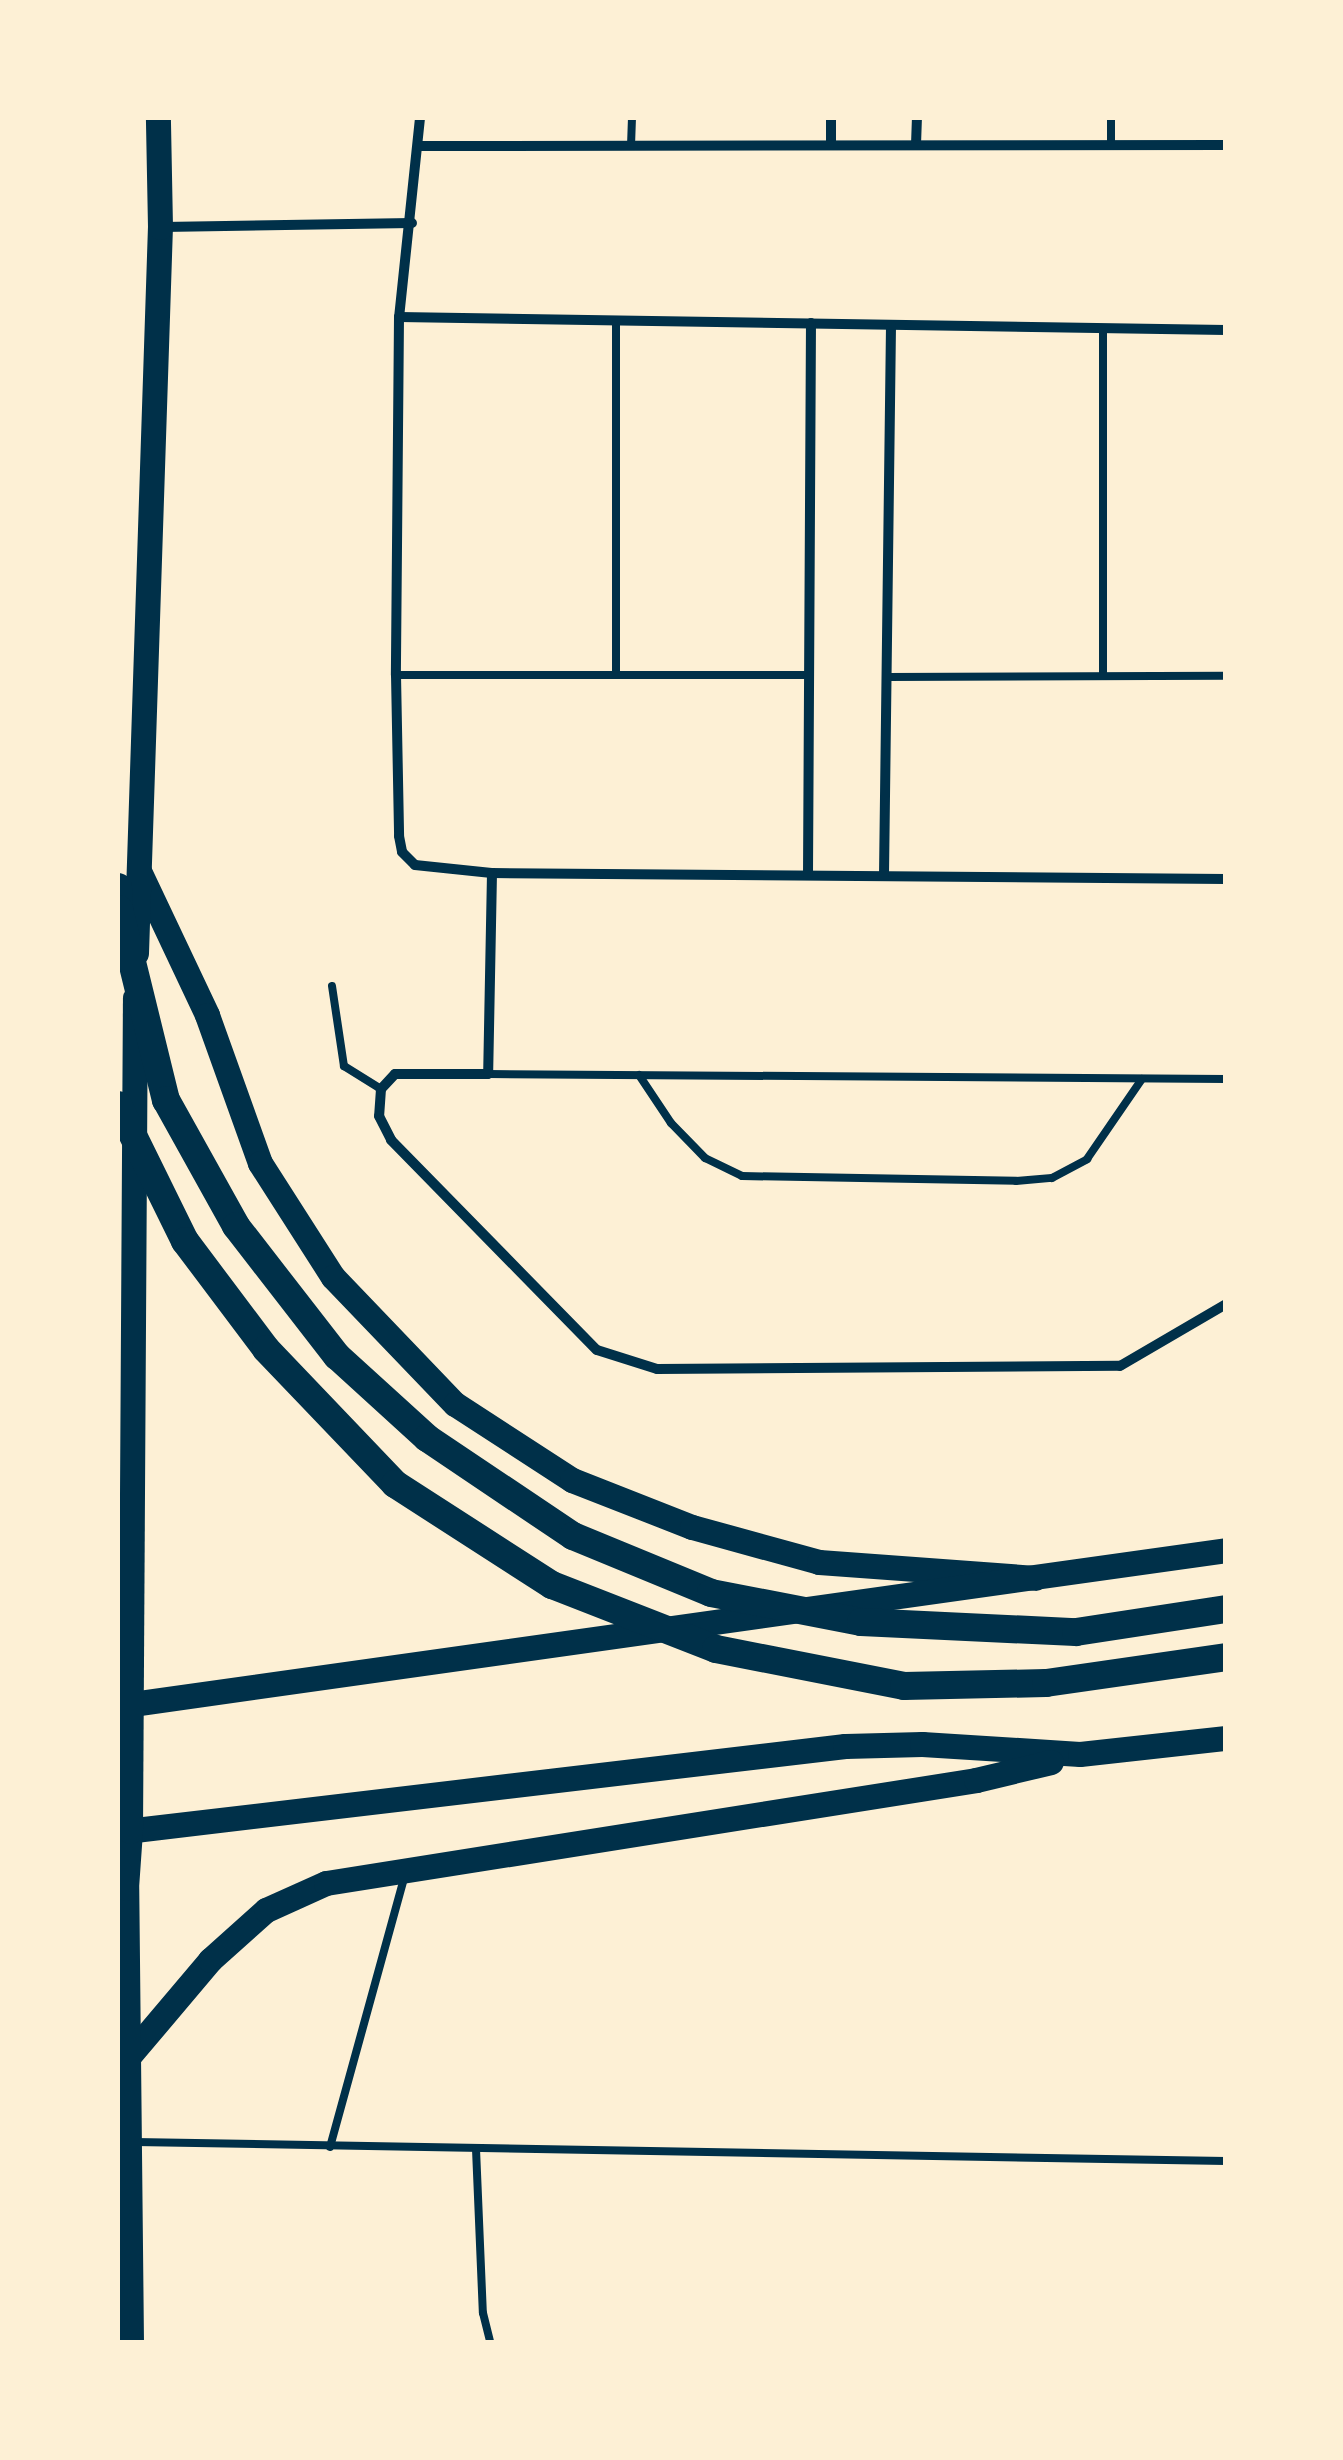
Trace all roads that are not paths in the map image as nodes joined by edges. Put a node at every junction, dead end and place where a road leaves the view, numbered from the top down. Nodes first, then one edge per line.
1 (158, 118) edge
2 (420, 118) edge
3 (632, 118) edge
4 (831, 118) edge
5 (916, 118) edge
6 (1111, 118) edge
7 (1111, 144) junction
8 (1226, 144) edge
9 (831, 145) junction
10 (916, 145) junction
11 (420, 146) junction
12 (632, 146) junction
13 (412, 223) junction
14 (160, 227) junction
15 (400, 317) junction
16 (616, 321) junction
17 (811, 323) junction
18 (891, 325) junction
19 (1104, 328) junction
20 (1226, 330) edge
21 (396, 675) junction
22 (616, 675) junction
23 (809, 675) junction
24 (1103, 676) junction
25 (1226, 676) edge
26 (887, 677) junction
27 (136, 864) junction
28 (492, 873) junction
29 (808, 875) junction
30 (884, 876) junction
31 (1226, 878) edge
32 (118, 887) edge
33 (136, 932) junction
34 (118, 956) edge
35 (332, 986) dead end
36 (488, 1074) junction
37 (639, 1075) junction
38 (1142, 1079) junction
39 (1226, 1080) edge
40 (381, 1088) junction
41 (118, 1104) edge
42 (1226, 1304) edge
43 (1226, 1550) edge
44 (1035, 1578) junction
45 (1226, 1609) edge
46 (1226, 1657) edge
47 (124, 1706) edge
48 (1226, 1738) edge
49 (1080, 1754) junction
50 (124, 1831) edge
51 (406, 1870) junction
52 (129, 2056) junction
53 (131, 2142) junction
54 (330, 2147) junction
55 (476, 2149) junction
56 (1226, 2161) edge
57 (132, 2342) edge
58 (490, 2342) edge

1 - 14 main road
2 - 11 street
3 - 12 lane
4 - 9 street
5 - 10 street
6 - 7 lane
7 - 8 street
7 - 10 street
9 - 10 street
9 - 12 street
11 - 12 street
11 - 13 street
13 - 14 street
13 - 15 street
14 - 27 main road
15 - 16 street
15 - 21 street
16 - 17 street
16 - 22 lane
17 - 18 street
17 - 23 street
18 - 19 street
18 - 26 street
19 - 20 street
19 - 24 lane
21 - 22 lane
21 - 28 street
22 - 23 lane
23 - 29 street
24 - 25 lane
24 - 26 lane
26 - 30 street
27 - 33 main road
27 - 44 main road
28 - 29 street
28 - 36 street
29 - 30 street
30 - 31 street
32 - 45 highway
33 - 34 main road
33 - 47 main road
35 - 40 lane
36 - 37 lane
36 - 40 street
37 - 38 lane
37 - 38 lane
38 - 39 lane
40 - 42 street
41 - 46 highway
43 - 44 main road
44 - 47 main road
47 - 50 main road
48 - 49 main road
49 - 50 main road
49 - 51 main road
50 - 52 main road
51 - 52 main road
51 - 54 lane
52 - 53 main road
53 - 54 lane
53 - 57 main road
54 - 55 lane
55 - 56 lane
55 - 58 lane

